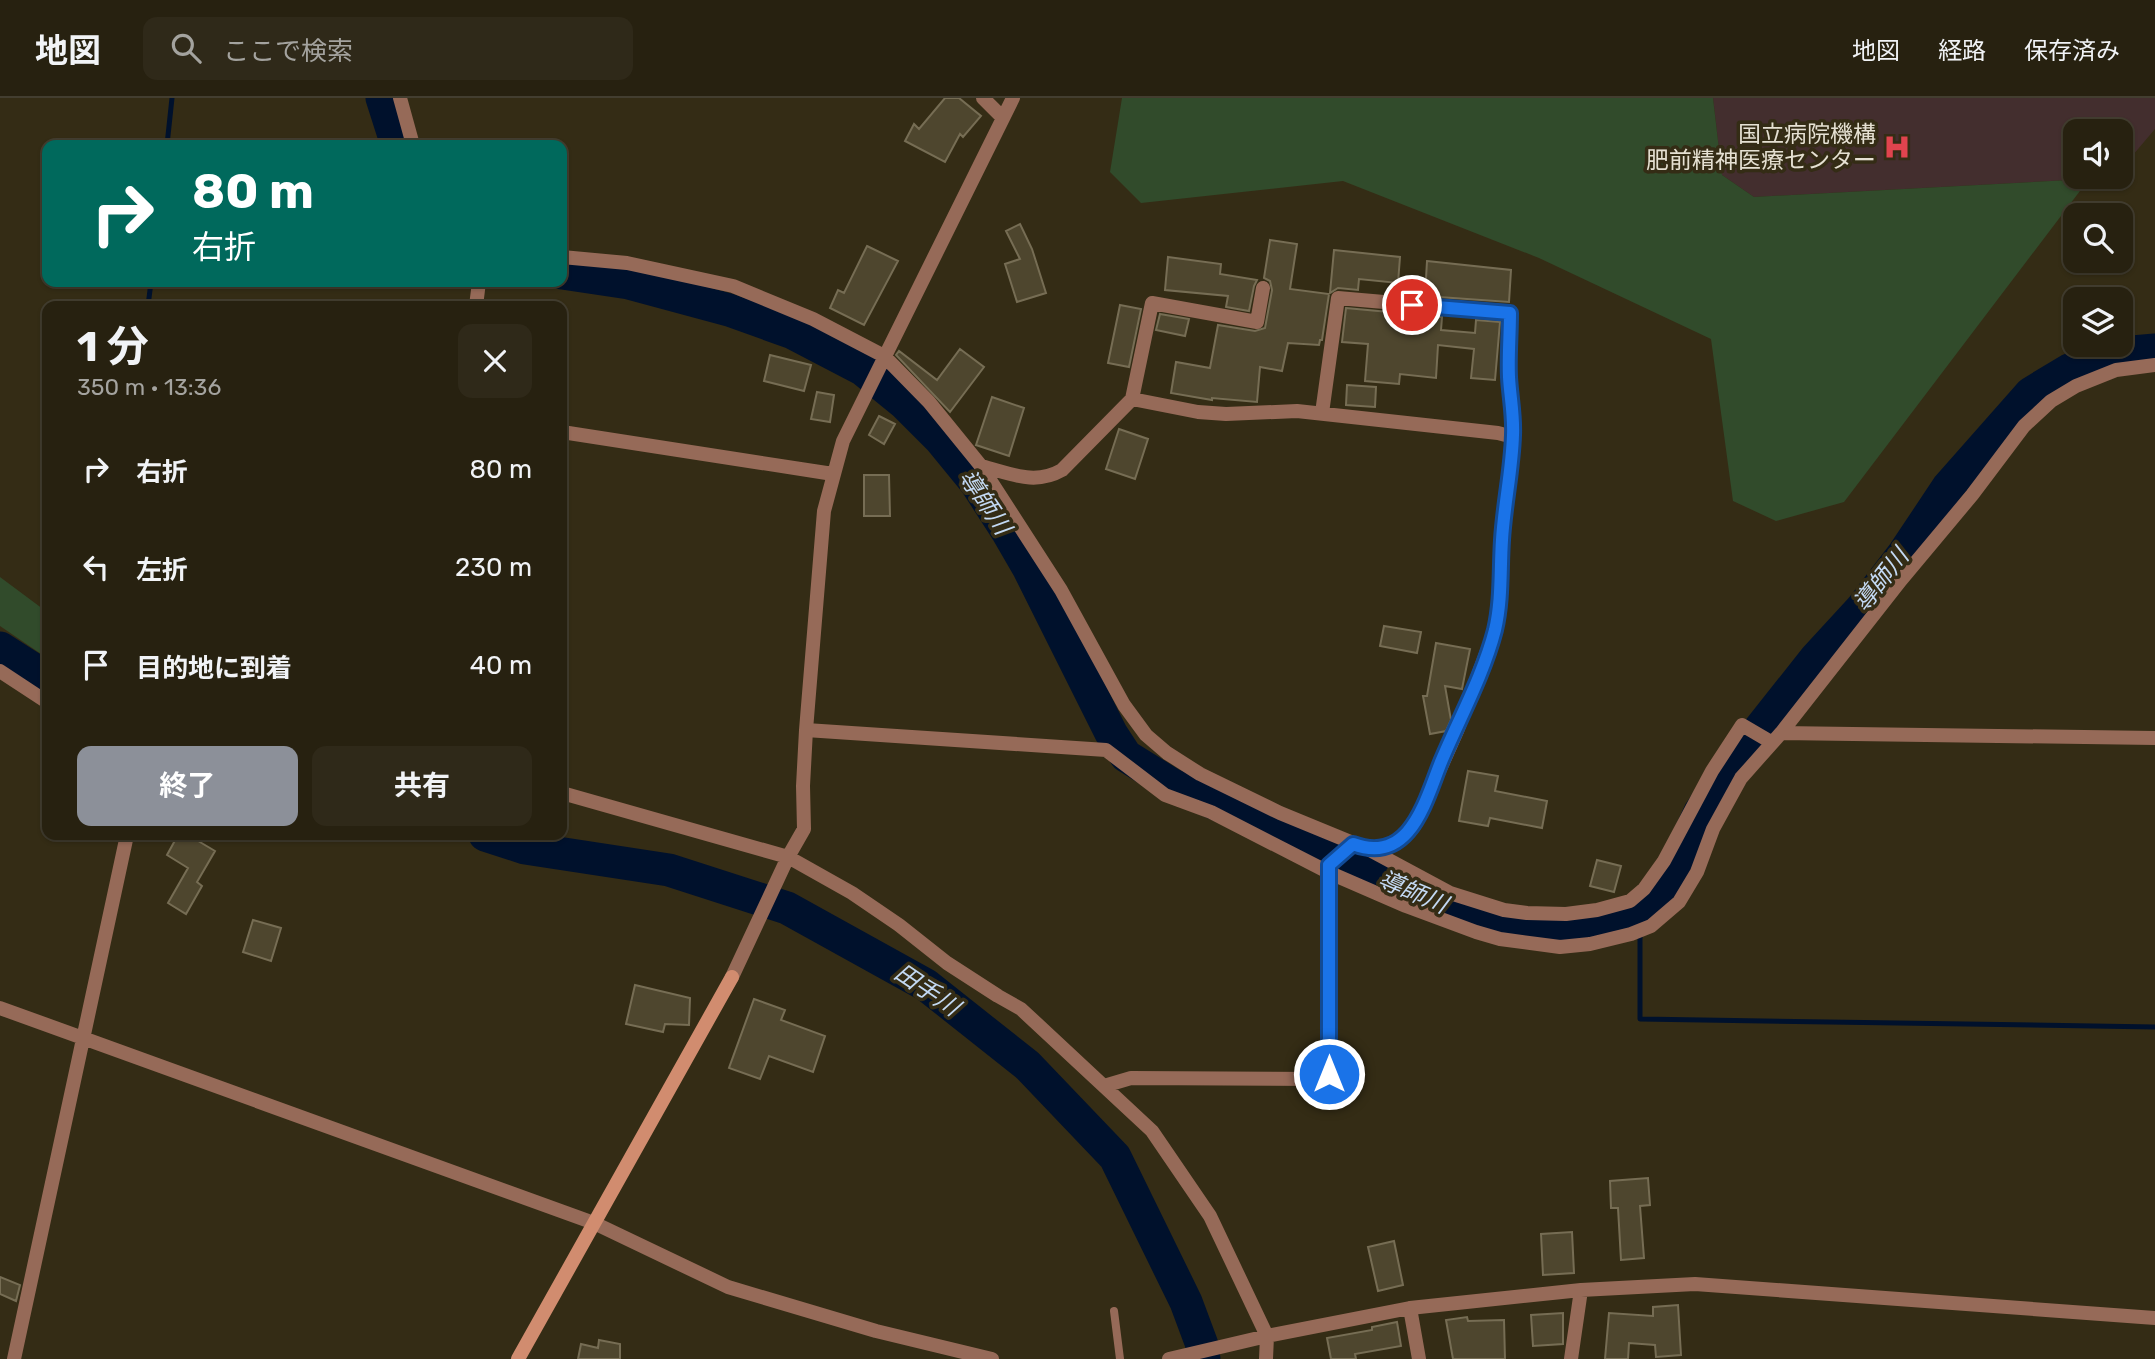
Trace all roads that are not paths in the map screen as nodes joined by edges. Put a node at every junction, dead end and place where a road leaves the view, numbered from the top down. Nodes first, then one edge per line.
1 (400, 98) edge
2 (983, 98) edge
3 (1013, 98) edge
4 (1003, 118) junction
5 (412, 140) edge
6 (567, 257) edge
7 (1264, 288) dead end
8 (884, 356) junction
9 (2155, 365) edge
10 (1132, 399) junction
11 (1322, 413) junction
12 (567, 433) edge
13 (1513, 437) junction
14 (981, 466) junction
15 (833, 474) junction
16 (0, 671) edge
17 (42, 699) edge
18 (806, 730) junction
19 (1776, 737) junction
20 (2155, 738) edge
21 (567, 794) edge
22 (126, 840) edge
23 (1353, 844) junction
24 (1370, 850) junction
25 (788, 857) junction
26 (1329, 869) junction
27 (0, 1009) edge
28 (82, 1038) junction
29 (1104, 1086) junction
30 (594, 1223) junction
31 (1581, 1290) junction
32 (1410, 1308) junction
33 (1114, 1311) dead end
34 (2155, 1318) edge
35 (1261, 1338) junction
36 (14, 1359) edge
37 (518, 1359) edge
38 (992, 1359) edge
39 (1120, 1359) edge
40 (1168, 1359) edge
41 (1266, 1359) edge
42 (1419, 1359) edge
43 (1571, 1359) edge

1 - 5 street
2 - 4 street
3 - 4 street
4 - 8 street
6 - 8 street
7 - 10 street
8 - 14 street
8 - 15 street
9 - 19 street
10 - 11 street
10 - 14 street
11 - 13 street
11 - 13 street
12 - 15 street
13 - 24 street
14 - 23 street
15 - 18 street
16 - 17 street
18 - 25 street
18 - 26 street
19 - 20 street
19 - 24 street
19 - 26 street
21 - 25 street
22 - 28 street
23 - 24 street
23 - 26 street
25 - 29 street
25 - 30 street
26 - 29 street
27 - 28 street
28 - 30 street
28 - 36 street
29 - 35 street
30 - 37 street
30 - 38 street
31 - 32 street
31 - 34 street
31 - 43 street
32 - 35 street
32 - 42 street
33 - 39 lane
35 - 40 street
35 - 41 street

